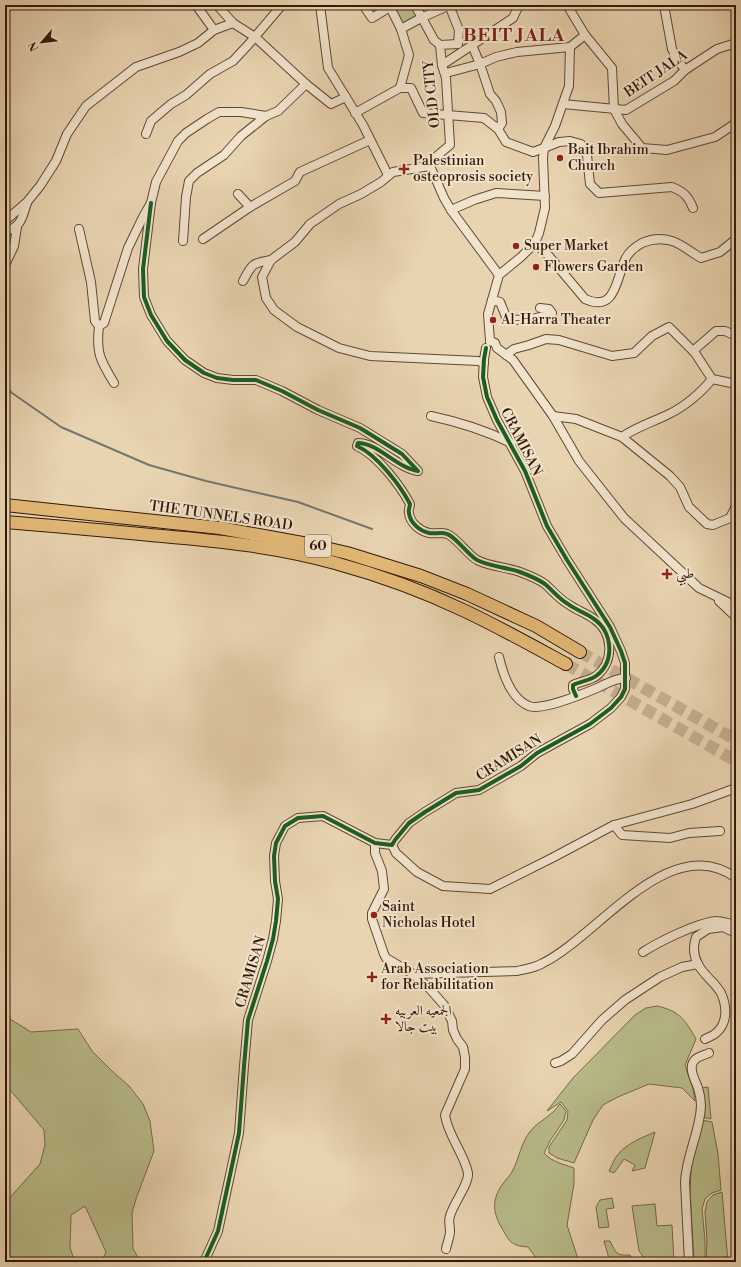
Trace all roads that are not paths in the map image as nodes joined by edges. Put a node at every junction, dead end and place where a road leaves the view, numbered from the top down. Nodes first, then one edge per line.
1 (196, 5) edge
2 (217, 5) edge
3 (282, 5) edge
4 (320, 5) edge
5 (363, 5) edge
6 (415, 5) edge
7 (449, 5) edge
8 (518, 5) edge
9 (567, 5) edge
10 (664, 5) edge
11 (392, 6) edge
12 (421, 18) junction
13 (233, 23) junction
14 (401, 29) junction
15 (214, 30) junction
16 (585, 35) junction
17 (255, 37) junction
18 (736, 43) edge
19 (440, 45) junction
20 (472, 45) junction
21 (570, 47) junction
22 (480, 64) junction
23 (444, 69) junction
24 (685, 70) junction
25 (306, 84) junction
26 (400, 88) junction
27 (346, 97) junction
28 (563, 104) junction
29 (614, 109) junction
30 (355, 113) junction
31 (448, 115) junction
32 (266, 116) junction
33 (736, 123) edge
34 (498, 129) junction
35 (146, 134) dead end
36 (370, 140) junction
37 (544, 148) junction
38 (430, 166) junction
39 (388, 175) junction
40 (238, 194) dead end
41 (545, 196) junction
42 (27, 202) junction
43 (151, 203) junction
44 (250, 207) junction
45 (693, 208) dead end
46 (451, 210) junction
47 (5, 221) edge
48 (17, 227) junction
49 (5, 228) edge
50 (79, 229) dead end
51 (203, 239) dead end
52 (736, 239) edge
53 (183, 241) dead end
54 (534, 243) junction
55 (271, 260) junction
56 (5, 265) edge
57 (499, 275) junction
58 (243, 281) dead end
59 (492, 300) junction
60 (540, 308) dead end
61 (99, 326) junction
62 (736, 336) edge
63 (693, 351) junction
64 (493, 352) junction
65 (712, 379) junction
66 (114, 383) dead end
67 (736, 384) edge
68 (431, 416) dead end
69 (553, 416) junction
70 (622, 437) junction
71 (511, 443) junction
72 (5, 505) edge
73 (736, 506) edge
74 (733, 518) edge
75 (5, 522) edge
76 (714, 596) junction
77 (736, 606) edge
78 (736, 617) edge
79 (580, 652) tunnel mouth
80 (499, 657) dead end
81 (566, 664) tunnel mouth
82 (626, 678) junction
83 (576, 696) junction
84 (736, 788) edge
85 (614, 825) junction
86 (720, 831) dead end
87 (376, 843) junction
88 (392, 845) junction
89 (736, 878) edge
90 (735, 933) edge
91 (643, 952) dead end
92 (698, 964) junction
93 (413, 974) junction
94 (705, 1039) dead end
95 (709, 1053) dead end
96 (555, 1063) dead end
97 (446, 1249) dead end
98 (204, 1262) edge
99 (689, 1262) edge

1 - 15 street
2 - 13 street
3 - 17 street
4 - 27 street
5 - 11 street
6 - 12 street
7 - 12 street
7 - 19 street, OLD CITY
8 - 20 street
9 - 16 street
10 - 24 street
11 - 14 street
12 - 14 street
12 - 19 street
13 - 15 street
13 - 17 street
14 - 26 street
15 - 42 street
16 - 21 street
16 - 29 street
17 - 25 street
17 - 35 street
18 - 24 street, BEIT JALA
19 - 23 street, OLD CITY
20 - 22 street
20 - 23 street
21 - 22 street
21 - 28 street
22 - 23 street
22 - 34 street
23 - 31 street, OLD CITY
24 - 29 street, BEIT JALA
25 - 27 street
25 - 32 street
26 - 30 street
26 - 31 street
27 - 30 street
28 - 29 street, BEIT JALA
28 - 37 street
29 - 33 street
30 - 36 street
31 - 34 street
31 - 38 street, OLD CITY
32 - 43 street
32 - 53 street
34 - 37 street
36 - 39 street
36 - 44 street
37 - 41 street
37 - 45 street
38 - 39 street
38 - 46 street
39 - 55 street
40 - 44 street
41 - 46 street
41 - 54 street
42 - 47 street
42 - 48 street
43 - 61 street
43 - 83 street
44 - 51 street
46 - 57 street
48 - 49 street
48 - 56 street
50 - 61 street
52 - 54 street
54 - 57 street
55 - 58 street
55 - 64 street
57 - 59 street, CRAMISAN
59 - 60 street
59 - 64 street, CRAMISAN
61 - 66 street
62 - 63 street
63 - 64 street
63 - 65 street
64 - 69 street
64 - 71 street, CRAMISAN
65 - 67 street
65 - 70 street
68 - 71 street
69 - 70 street
69 - 76 street
70 - 74 street
71 - 82 street, CRAMISAN
72 - 79 highway, THE TUNNELS ROAD / 60
73 - 74 street
75 - 81 highway, THE TUNNELS ROAD / 60
76 - 77 street
76 - 78 street
80 - 83 street
82 - 83 street
82 - 88 street, CRAMISAN
84 - 85 street
85 - 86 street
85 - 88 street
87 - 88 street, CRAMISAN
87 - 93 street
87 - 98 street, CRAMISAN
89 - 93 street
90 - 91 street
90 - 92 street
92 - 94 street
92 - 96 street
93 - 97 street
95 - 99 street

